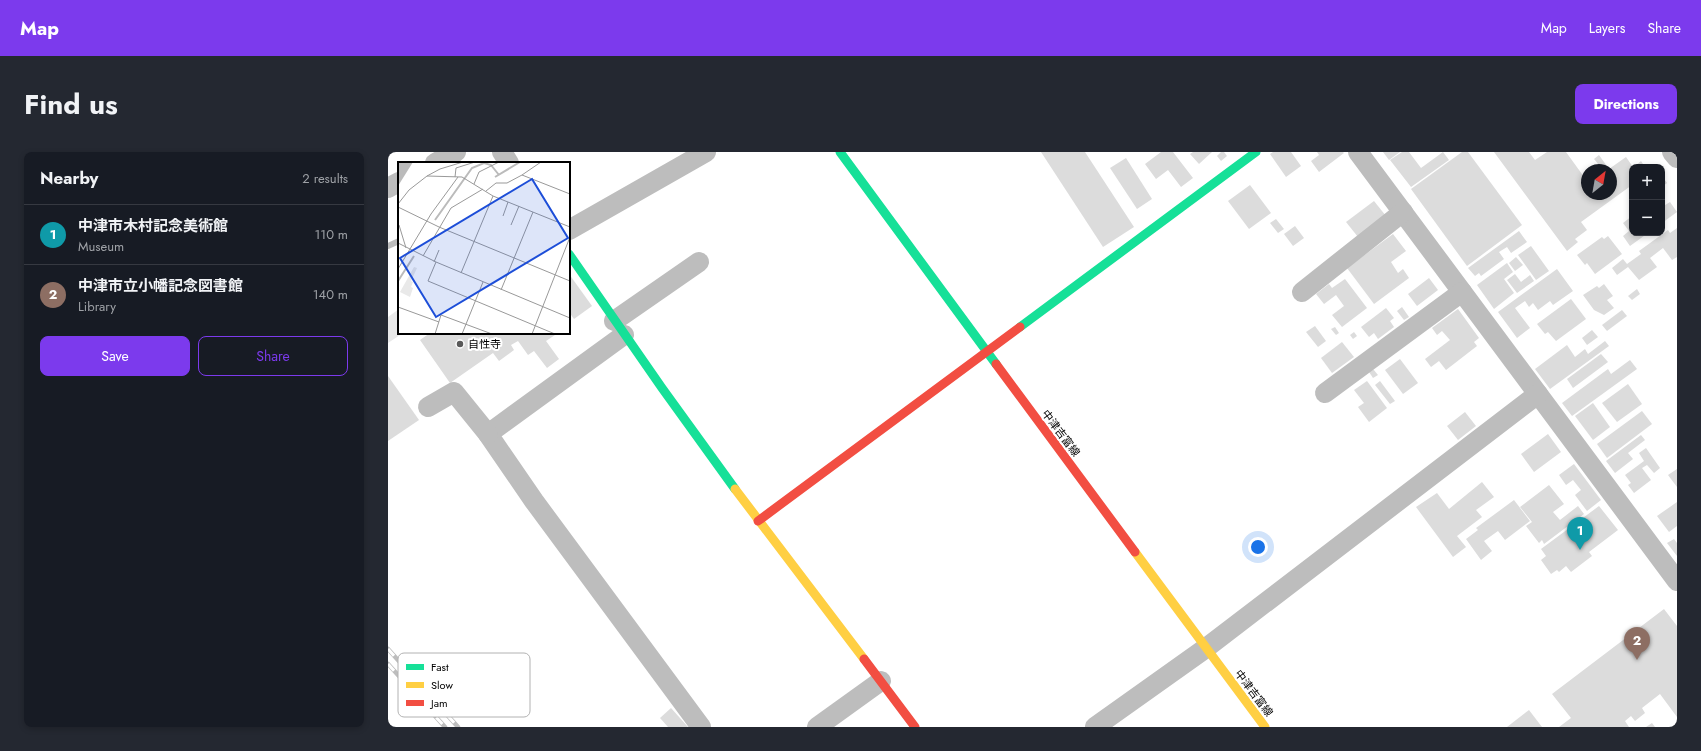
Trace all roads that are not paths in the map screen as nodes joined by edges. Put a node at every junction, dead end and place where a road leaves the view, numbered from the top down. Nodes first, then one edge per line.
1 (456, 152) edge
2 (502, 152) edge
3 (706, 152) edge
4 (840, 152) edge
5 (1256, 152) edge
6 (1358, 152) edge
7 (1672, 152) edge
8 (1677, 158) edge
9 (437, 162) edge
10 (508, 162) edge
11 (398, 183) edge
12 (388, 188) edge
13 (1403, 212) junction
14 (570, 229) edge
15 (570, 255) edge
16 (699, 262) dead end
17 (1302, 292) dead end
18 (1462, 292) junction
19 (619, 328) junction
20 (987, 352) junction
21 (1325, 393) dead end
22 (1538, 394) junction
23 (428, 408) dead end
24 (488, 434) junction
25 (758, 521) junction
26 (1677, 581) edge
27 (1206, 648) junction
28 (881, 680) junction
29 (701, 727) edge
30 (817, 727) edge
31 (915, 727) edge
32 (1095, 727) edge
33 (1265, 727) edge

1 - 9 street
2 - 10 street
3 - 14 street
4 - 20 street, 中津吉富線
5 - 20 street
6 - 13 street
7 - 8 street
11 - 12 street
13 - 17 street
13 - 18 street
15 - 19 street
16 - 19 street
18 - 21 street
18 - 22 street
19 - 24 street
19 - 25 street
20 - 25 street
20 - 27 street, 中津吉富線
22 - 26 street
22 - 27 street
23 - 24 street
24 - 29 street
25 - 28 street
27 - 32 street
27 - 33 street, 中津吉富線
28 - 30 street
28 - 31 street

